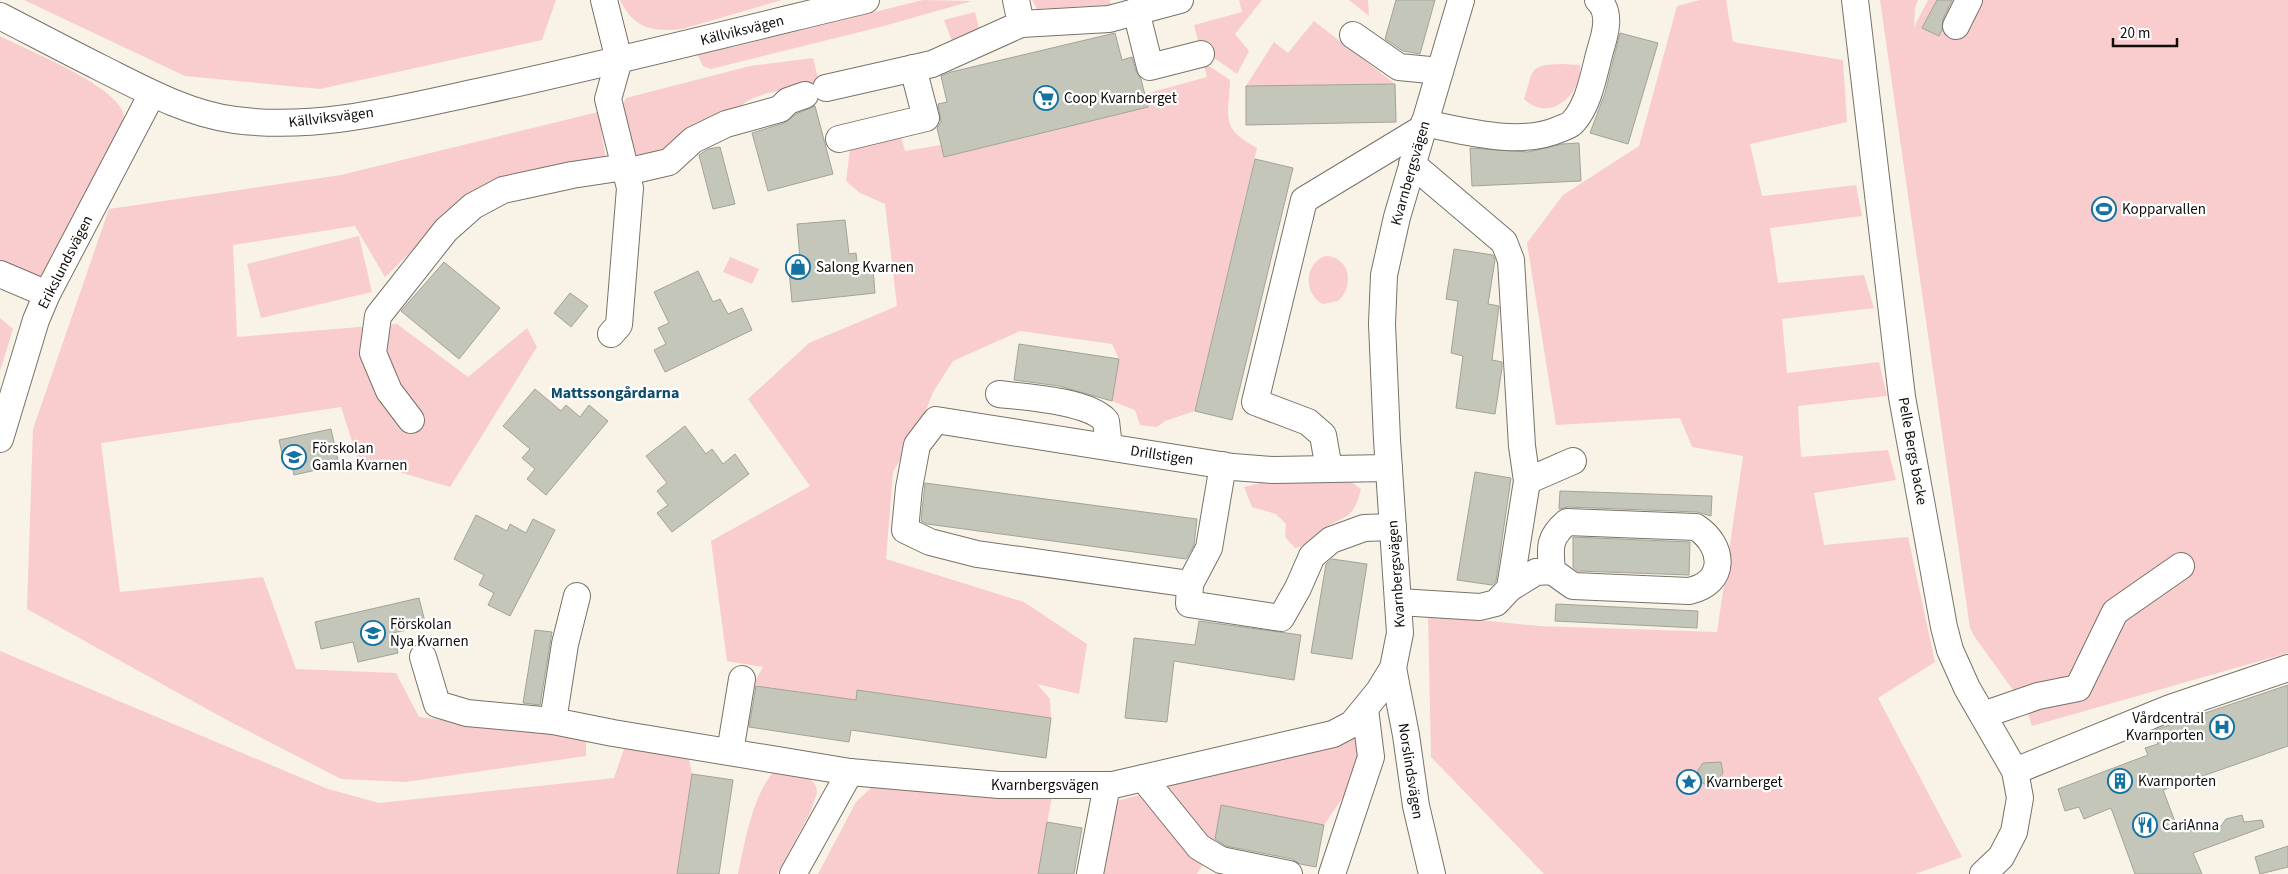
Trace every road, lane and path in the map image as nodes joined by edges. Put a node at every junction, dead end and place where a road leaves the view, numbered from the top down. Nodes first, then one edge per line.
1 (604, 0) edge
2 (866, 0) edge
3 (1180, 0) edge
4 (1462, 0) edge
5 (1598, 0) edge
6 (1855, 0) edge
7 (1969, 0) edge
8 (1136, 11) junction
9 (1018, 12) edge
10 (0, 16) edge
11 (1956, 26) dead end
12 (1353, 35) dead end
13 (1201, 54) dead end
14 (619, 60) junction
15 (913, 68) junction
16 (1440, 71) junction
17 (152, 94) junction
18 (1423, 125) junction
19 (839, 139) dead end
20 (1412, 164) junction
21 (625, 169) junction
22 (0, 274) edge
23 (47, 294) junction
24 (611, 334) dead end
25 (999, 394) dead end
26 (412, 420) dead end
27 (0, 439) edge
28 (1109, 447) junction
29 (1573, 461) dead end
30 (1223, 465) junction
31 (1389, 468) junction
32 (1329, 469) junction
33 (1526, 481) junction
34 (1393, 526) junction
35 (2180, 566) dead end
36 (1552, 571) junction
37 (1190, 584) junction
38 (1510, 588) junction
39 (577, 596) dead end
40 (1399, 602) junction
41 (423, 657) dead end
42 (1392, 668) junction
43 (2288, 668) edge
44 (742, 679) dead end
45 (1365, 709) junction
46 (1983, 715) junction
47 (553, 721) junction
48 (730, 752) junction
49 (2015, 771) junction
50 (850, 772) junction
51 (1143, 778) junction
52 (1107, 785) junction
53 (793, 874) edge
54 (1090, 874) edge
55 (1289, 874) edge
56 (1332, 874) edge
57 (1432, 874) edge
58 (1983, 874) edge

1 - 14 street
2 - 14 street, Källviksvägen
3 - 8 street
4 - 16 street, Kvarnbergsvägen
5 - 18 street
6 - 46 street, Pelle Bergs backe
7 - 11 street
8 - 9 street
8 - 13 street
9 - 15 street
10 - 17 street, Källviksvägen
12 - 16 street
14 - 17 street, Källviksvägen
14 - 21 street
15 - 19 street
15 - 21 street
16 - 18 street, Kvarnbergsvägen
17 - 23 street, Erikslundsvägen
18 - 20 street, Kvarnbergsvägen
18 - 32 street
20 - 31 street, Kvarnbergsvägen
20 - 33 street
21 - 24 street
21 - 26 street
22 - 23 street
23 - 27 street, Erikslundsvägen
25 - 28 street
28 - 30 street, Drillstigen
28 - 37 street, Drillstigen
29 - 33 street
30 - 32 street, Drillstigen
30 - 37 street
31 - 32 street, Drillstigen
31 - 34 street, Kvarnbergsvägen
33 - 38 street
34 - 37 street
34 - 40 street, Kvarnbergsvägen
35 - 46 street
36 - 36 street
36 - 38 street
38 - 40 street
39 - 47 street
40 - 42 street, Kvarnbergsvägen
41 - 47 street, Kvarnbergsvägen
42 - 45 street, Kvarnbergsvägen
42 - 57 street, Norslindsvägen
43 - 49 street
44 - 48 street
45 - 51 street, Kvarnbergsvägen
45 - 56 street
46 - 49 street, Pelle Bergs backe
47 - 48 street, Kvarnbergsvägen
48 - 50 street, Kvarnbergsvägen
49 - 58 street, Pelle Bergs backe
50 - 52 street, Kvarnbergsvägen
50 - 53 street
51 - 52 street, Kvarnbergsvägen
51 - 55 street
52 - 54 street

